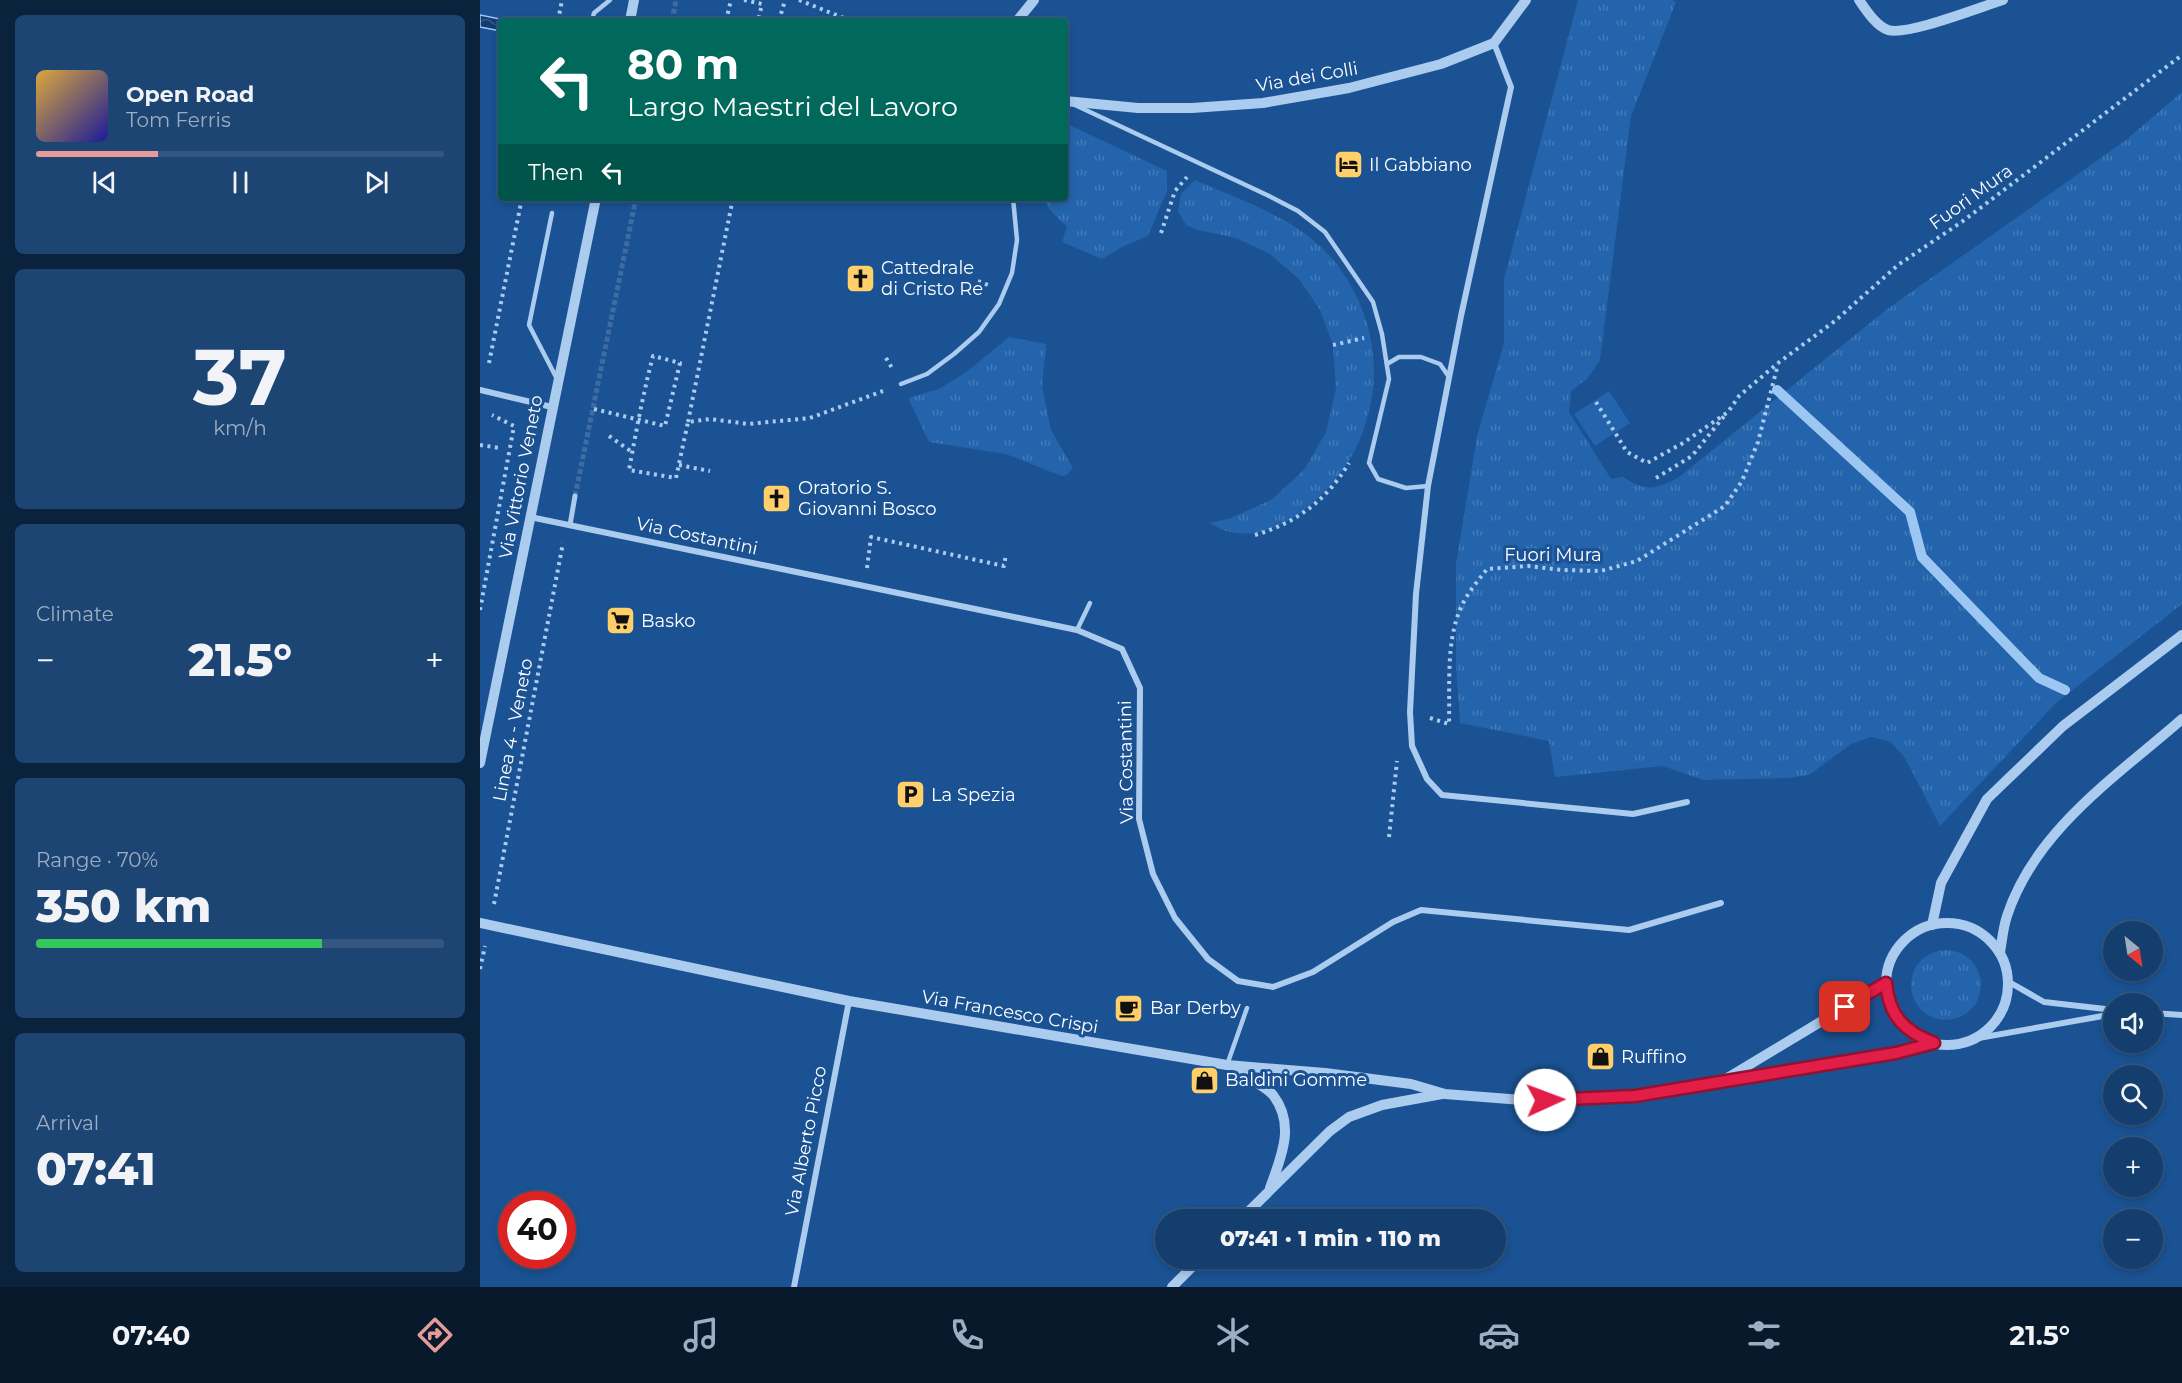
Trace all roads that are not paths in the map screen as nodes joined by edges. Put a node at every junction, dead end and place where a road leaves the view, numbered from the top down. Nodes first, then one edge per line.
1 (610, 0) edge
2 (634, 0) edge
3 (1034, 0) edge
4 (1526, 0) edge
5 (1859, 0) edge
6 (2003, 0) edge
7 (593, 18) edge
8 (631, 18) edge
9 (1019, 18) edge
10 (1494, 43) junction
11 (1068, 101) edge
12 (1068, 102) edge
13 (595, 201) edge
14 (1013, 201) edge
15 (552, 213) dead end
16 (1387, 364) junction
17 (1449, 377) junction
18 (558, 379) junction
19 (901, 384) road end
20 (480, 390) edge
21 (552, 407) junction
22 (1428, 486) junction
23 (576, 496) tunnel mouth
24 (530, 517) junction
25 (568, 525) junction
26 (1090, 603) dead end
27 (1077, 630) junction
28 (2182, 635) edge
29 (2182, 719) edge
30 (480, 763) edge
31 (1687, 802) dead end
32 (1722, 903) dead end
33 (485, 924) edge
34 (1932, 925) junction
35 (2000, 952) junction
36 (2009, 982) junction
37 (1886, 983) junction
38 (849, 1001) junction
39 (1247, 1008) dead end
40 (2103, 1010) edge
41 (2103, 1014) edge
42 (2163, 1014) edge
43 (2182, 1015) edge
44 (1973, 1039) junction
45 (1934, 1043) junction
46 (1227, 1065) junction
47 (1719, 1083) junction
48 (1445, 1094) junction
49 (1270, 1190) junction
50 (1251, 1209) edge
51 (1190, 1269) edge
52 (794, 1287) edge
53 (1172, 1287) edge

1 - 7 lane
2 - 8 street
3 - 9 street
4 - 10 street
5 - 6 street
10 - 11 street, Via dei Colli
10 - 17 street
12 - 16 lane
13 - 18 street, Via Vittorio Veneto
14 - 19 lane
15 - 18 lane
16 - 17 lane
16 - 22 lane
17 - 22 street
18 - 21 street, Via Vittorio Veneto
20 - 21 street
21 - 24 street, Via Vittorio Veneto
22 - 31 street
23 - 25 street
24 - 25 street, Via Costantini
24 - 30 street, Via Vittorio Veneto
25 - 27 street, Via Costantini
26 - 27 lane
27 - 32 street, Via Costantini
28 - 34 street
29 - 35 street
33 - 38 street, Via Francesco Crispi
34 - 35 street
34 - 37 street
35 - 36 street
36 - 40 street
36 - 44 street
37 - 45 street
37 - 47 street, Via Francesco Crispi
38 - 46 street, Via Francesco Crispi
38 - 52 street, Via Alberto Picco
39 - 46 lane
41 - 44 street
42 - 43 street
44 - 45 street
45 - 47 street, Via Francesco Crispi
46 - 48 street, Via Francesco Crispi
46 - 49 street
47 - 48 street, Via Francesco Crispi
48 - 49 street
49 - 50 street
51 - 53 street

